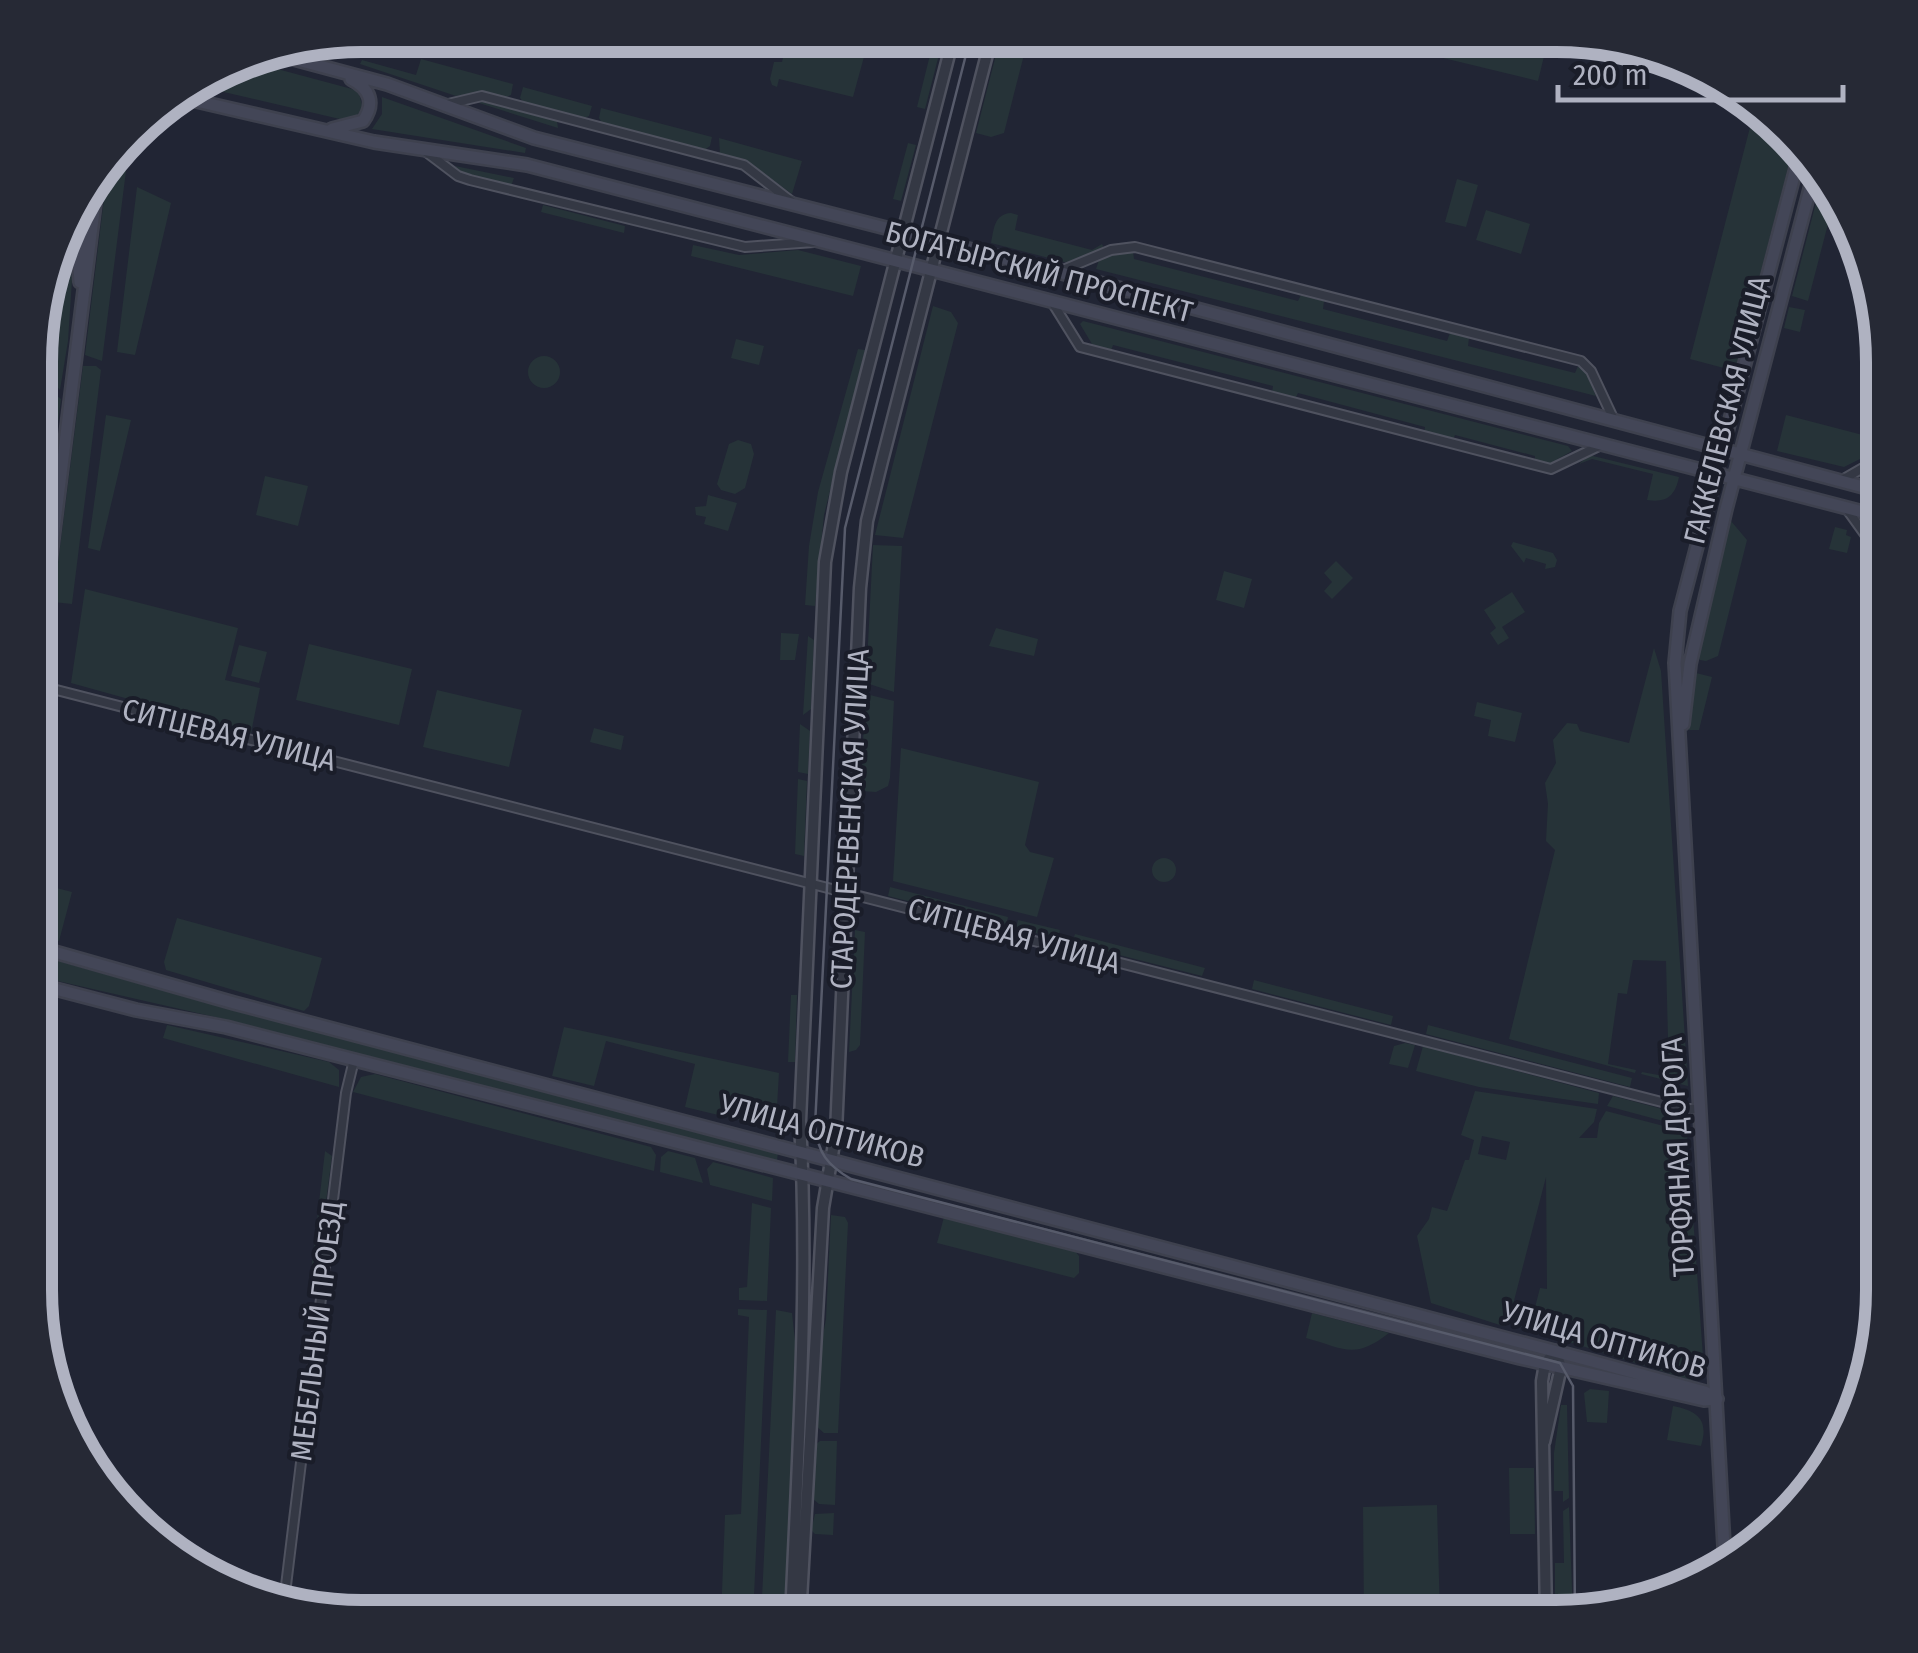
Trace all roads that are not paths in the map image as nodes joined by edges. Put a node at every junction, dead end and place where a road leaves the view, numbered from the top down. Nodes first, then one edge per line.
1 (949, 53) edge
2 (988, 53) edge
3 (296, 60) edge
4 (336, 70) junction
5 (196, 101) edge
6 (446, 105) junction
7 (322, 130) junction
8 (422, 148) junction
9 (1796, 167) edge
10 (1811, 187) edge
11 (800, 207) junction
12 (84, 225) edge
13 (902, 233) junction
14 (820, 241) junction
15 (939, 242) junction
16 (895, 261) junction
17 (932, 270) junction
18 (1058, 272) junction
19 (1052, 302) junction
20 (1614, 420) junction
21 (1604, 444) junction
22 (1723, 449) junction
23 (1741, 454) junction
24 (1865, 467) edge
25 (1716, 474) junction
26 (1734, 478) junction
27 (1842, 480) junction
28 (1865, 487) edge
29 (1846, 508) junction
30 (1865, 513) edge
31 (1865, 534) edge
32 (53, 538) edge
33 (1680, 611) joint
34 (1690, 664) joint
35 (53, 689) edge
36 (1680, 748) junction
37 (810, 885) junction
38 (847, 894) junction
39 (53, 951) edge
40 (53, 988) edge
41 (354, 1060) junction
42 (1700, 1109) junction
43 (802, 1151) junction
44 (831, 1160) junction
45 (803, 1175) junction
46 (827, 1180) junction
47 (1554, 1351) junction
48 (1544, 1364) junction
49 (1561, 1367) junction
50 (1717, 1399) junction
51 (1544, 1442) junction
52 (1724, 1550) edge
53 (285, 1590) edge
54 (791, 1600) edge
55 (801, 1600) edge
56 (1546, 1600) edge

1 - 13 street, СТАРОДЕРЕВЕНСКАЯ УЛИЦА
2 - 15 street, СТАРОДЕРЕВЕНСКАЯ УЛИЦА
3 - 4 main road, БОГАТЫРСКИЙ ПРОСПЕКТ
4 - 6 main road, БОГАТЫРСКИЙ ПРОСПЕКТ
4 - 7 main road
5 - 7 main road, БОГАТЫРСКИЙ ПРОСПЕКТ
6 - 11 main road, БОГАТЫРСКИЙ ПРОСПЕКТ
6 - 11 street
7 - 8 main road, БОГАТЫРСКИЙ ПРОСПЕКТ
8 - 14 main road, БОГАТЫРСКИЙ ПРОСПЕКТ
8 - 14 street
9 - 22 main road, ГАККЕЛЕВСКАЯ УЛИЦА
10 - 23 main road, ГАККЕЛЕВСКАЯ УЛИЦА
11 - 13 main road, БОГАТЫРСКИЙ ПРОСПЕКТ
12 - 32 main road
13 - 15 main road, БОГАТЫРСКИЙ ПРОСПЕКТ
13 - 16 street, СТАРОДЕРЕВЕНСКАЯ УЛИЦА
14 - 16 main road, БОГАТЫРСКИЙ ПРОСПЕКТ
15 - 17 street, СТАРОДЕРЕВЕНСКАЯ УЛИЦА
15 - 18 main road, БОГАТЫРСКИЙ ПРОСПЕКТ
16 - 17 main road, БОГАТЫРСКИЙ ПРОСПЕКТ
16 - 37 street, СТАРОДЕРЕВЕНСКАЯ УЛИЦА
17 - 19 main road, БОГАТЫРСКИЙ ПРОСПЕКТ
17 - 38 street, СТАРОДЕРЕВЕНСКАЯ УЛИЦА
18 - 20 main road, БОГАТЫРСКИЙ ПРОСПЕКТ
18 - 20 street
19 - 21 main road, БОГАТЫРСКИЙ ПРОСПЕКТ
19 - 21 street
20 - 22 main road, БОГАТЫРСКИЙ ПРОСПЕКТ
21 - 25 main road, БОГАТЫРСКИЙ ПРОСПЕКТ
22 - 23 main road, БОГАТЫРСКИЙ ПРОСПЕКТ
22 - 25 main road, ГАККЕЛЕВСКАЯ УЛИЦА
23 - 26 main road, ГАККЕЛЕВСКАЯ УЛИЦА
23 - 27 main road, БОГАТЫРСКИЙ ПРОСПЕКТ
24 - 27 street
25 - 26 main road, БОГАТЫРСКИЙ ПРОСПЕКТ
25 - 33 main road, ГАККЕЛЕВСКАЯ УЛИЦА
26 - 29 main road, БОГАТЫРСКИЙ ПРОСПЕКТ
26 - 34 main road, ГАККЕЛЕВСКАЯ УЛИЦА
27 - 28 main road, БОГАТЫРСКИЙ ПРОСПЕКТ
29 - 30 main road, БОГАТЫРСКИЙ ПРОСПЕКТ
29 - 31 street
33 - 36 main road, ТОРФЯНАЯ ДОРОГА
34 - 36 main road, ТОРФЯНАЯ ДОРОГА
35 - 37 street, СИТЦЕВАЯ УЛИЦА
36 - 42 main road, ТОРФЯНАЯ ДОРОГА
37 - 38 street, СИТЦЕВАЯ УЛИЦА
37 - 43 street, СТАРОДЕРЕВЕНСКАЯ УЛИЦА
38 - 42 street, СИТЦЕВАЯ УЛИЦА
38 - 44 street, СТАРОДЕРЕВЕНСКАЯ УЛИЦА
39 - 43 main road, УЛИЦА ОПТИКОВ
40 - 41 main road, УЛИЦА ОПТИКОВ
41 - 45 main road, УЛИЦА ОПТИКОВ
41 - 53 street, МЕБЕЛЬНЫЙ ПРОЕЗД
42 - 50 main road, ТОРФЯНАЯ ДОРОГА
43 - 44 main road, УЛИЦА ОПТИКОВ
43 - 45 street, СТАРОДЕРЕВЕНСКАЯ УЛИЦА
44 - 46 street, СТАРОДЕРЕВЕНСКАЯ УЛИЦА
44 - 47 main road, УЛИЦА ОПТИКОВ
45 - 46 main road, УЛИЦА ОПТИКОВ
45 - 54 street, СТАРОДЕРЕВЕНСКАЯ УЛИЦА
46 - 48 main road, УЛИЦА ОПТИКОВ
46 - 55 street, СТАРОДЕРЕВЕНСКАЯ УЛИЦА
47 - 48 street
47 - 49 street
47 - 50 main road, УЛИЦА ОПТИКОВ
48 - 49 main road, УЛИЦА ОПТИКОВ
48 - 51 street
49 - 50 main road, УЛИЦА ОПТИКОВ
49 - 51 street
50 - 52 main road, ТОРФЯНАЯ ДОРОГА
51 - 56 street

